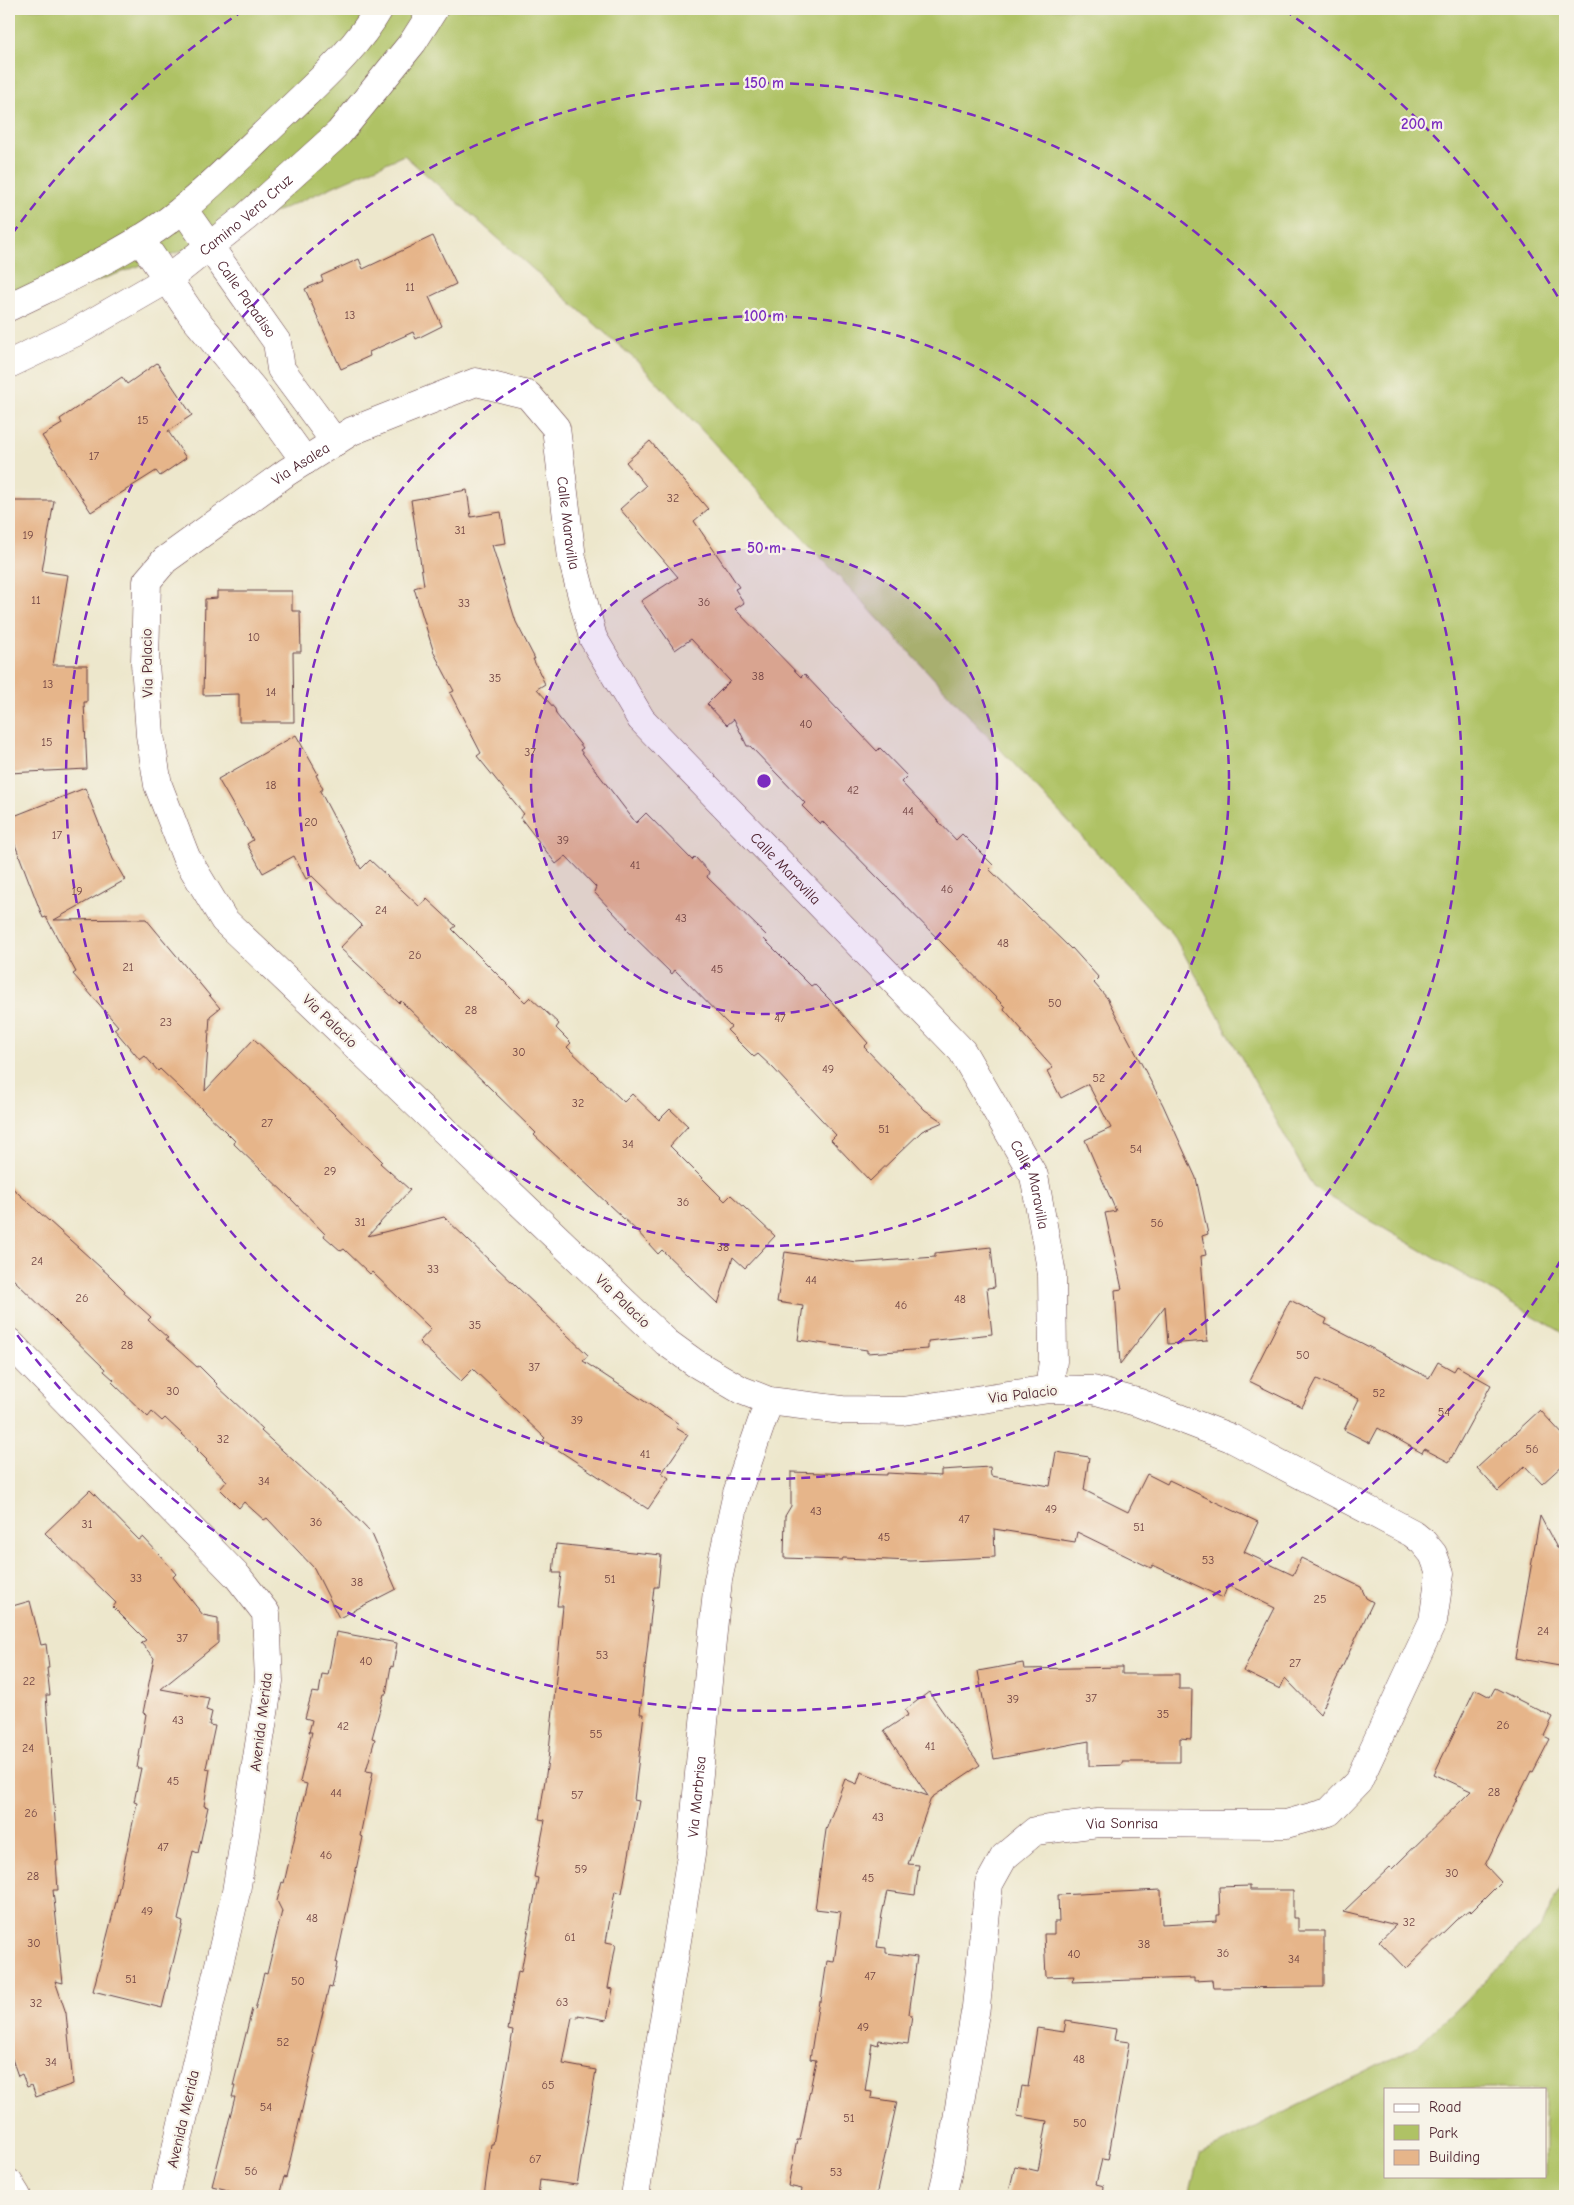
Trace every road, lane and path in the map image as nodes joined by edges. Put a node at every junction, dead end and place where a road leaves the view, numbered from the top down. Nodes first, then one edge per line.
1 (379, 9) edge
2 (434, 9) edge
3 (183, 209) junction
4 (140, 239) junction
5 (210, 246) junction
6 (168, 279) junction
7 (9, 307) edge
8 (9, 364) edge
9 (281, 369) junction
10 (476, 382) joint
11 (253, 389) junction
12 (335, 442) junction
13 (305, 461) junction
14 (147, 581) joint
15 (9, 1342) edge
16 (1049, 1389) junction
17 (769, 1401) junction
18 (1440, 1574) joint
19 (9, 2183) edge
20 (17, 2196) edge
21 (165, 2196) edge
22 (635, 2196) edge
23 (942, 2196) edge

1 - 3 street
2 - 5 street, Camino Vera Cruz
3 - 4 street
3 - 5 street, Calle Paradiso
4 - 6 street
4 - 7 street
5 - 6 street, Camino Vera Cruz
5 - 9 street, Calle Paradiso
6 - 8 street, Camino Vera Cruz
6 - 11 street
9 - 11 street
9 - 12 street, Calle Paradiso
10 - 12 street, Via Asalea
10 - 16 street, Calle Maravilla
11 - 13 street
12 - 13 street, Via Asalea
13 - 14 street, Via Asalea
14 - 17 street, Via Palacio
15 - 21 street, Avenida Merida
16 - 17 street, Via Palacio
16 - 18 street, Via Palacio
17 - 22 street, Via Marbrisa
18 - 23 street, Via Sonrisa
19 - 20 street

